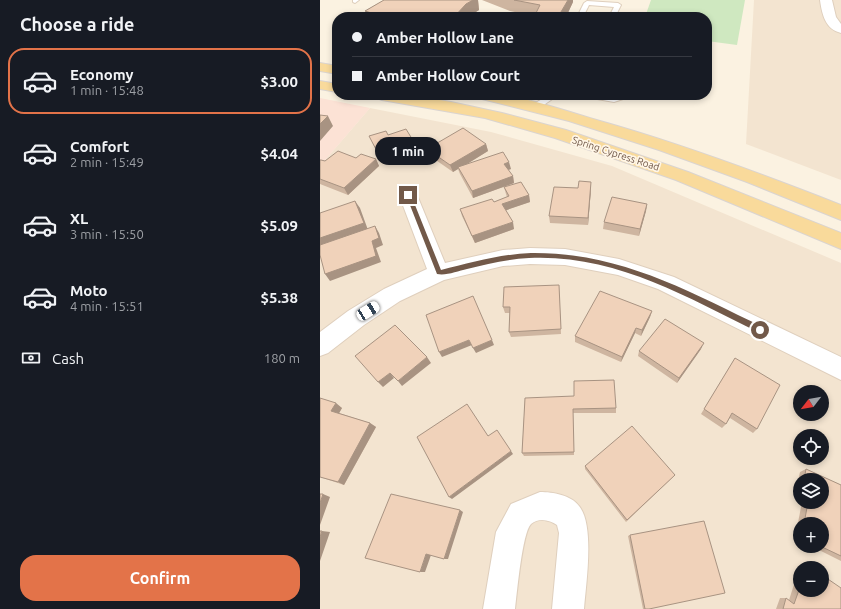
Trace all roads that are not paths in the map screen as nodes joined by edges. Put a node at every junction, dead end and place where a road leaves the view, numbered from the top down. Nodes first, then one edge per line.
1 (826, 0) edge
2 (588, 1) edge
3 (620, 3) edge
4 (582, 12) edge
5 (615, 12) edge
6 (837, 28) edge
7 (320, 67) edge
8 (332, 69) edge
9 (320, 85) edge
10 (332, 87) edge
11 (412, 100) edge
12 (537, 101) edge
13 (520, 122) junction
14 (700, 159) junction
15 (687, 177) junction
16 (408, 195) dead end
17 (841, 213) edge
18 (841, 241) edge
19 (439, 273) junction
20 (320, 346) edge
21 (841, 369) edge
22 (499, 609) edge
23 (568, 609) edge

1 - 6 street
2 - 3 lane
2 - 4 lane
3 - 5 lane
7 - 8 main road
9 - 10 main road
11 - 13 main road, Spring Cypress Road
12 - 13 main road
12 - 14 main road, Spring Cypress Road
13 - 15 main road, Spring Cypress Road
14 - 15 main road
14 - 17 main road, Spring Cypress Road
15 - 18 main road, Spring Cypress Road
16 - 19 street
19 - 20 street
19 - 21 street
22 - 23 street

